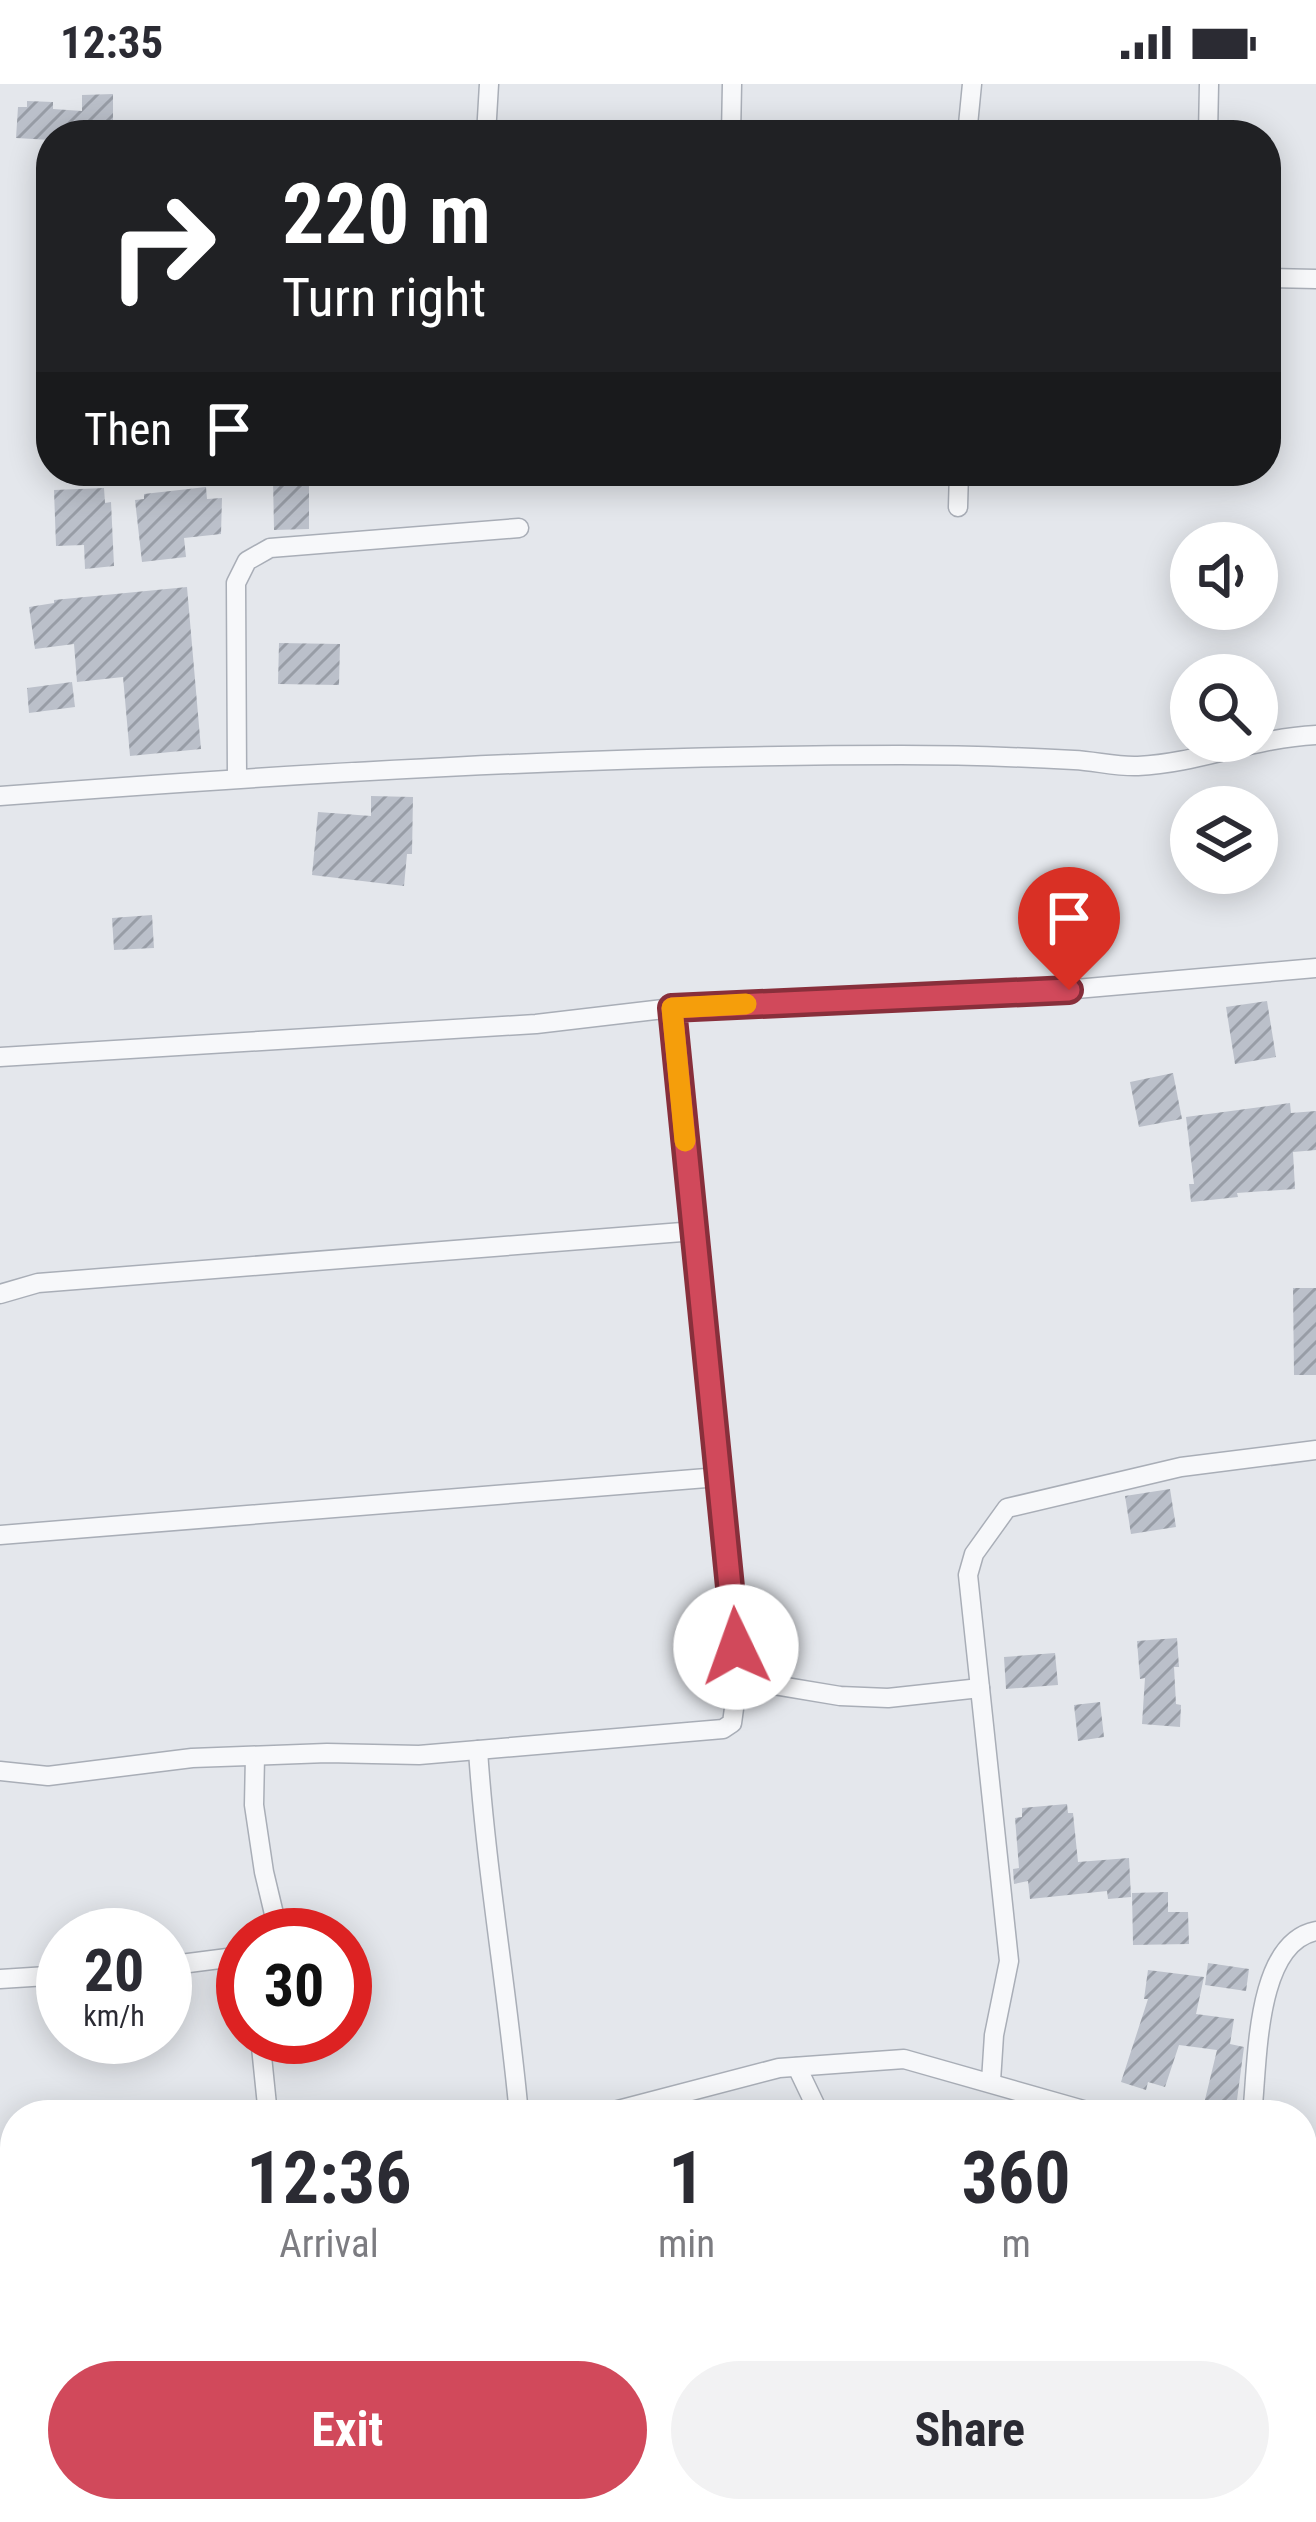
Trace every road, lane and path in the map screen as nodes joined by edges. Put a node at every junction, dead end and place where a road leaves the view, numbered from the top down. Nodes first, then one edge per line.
1 (489, 84) edge
2 (732, 84) edge
3 (972, 84) edge
4 (1209, 84) edge
5 (487, 120) edge
6 (731, 120) edge
7 (968, 120) edge
8 (1208, 120) edge
9 (1281, 278) edge
10 (1316, 279) edge
11 (959, 486) edge
12 (958, 506) dead end
13 (519, 528) dead end
14 (1316, 735) edge
15 (237, 778) junction
16 (0, 796) edge
17 (1316, 968) edge
18 (672, 1008) junction
19 (0, 1058) edge
20 (695, 1232) junction
21 (0, 1294) edge
22 (1316, 1450) edge
23 (719, 1477) junction
24 (0, 1534) edge
25 (738, 1679) junction
26 (980, 1688) junction
27 (478, 1750) junction
28 (255, 1756) junction
29 (0, 1772) edge
30 (273, 1908) edge
31 (1316, 1931) edge
32 (36, 1977) edge
33 (0, 1979) edge
34 (263, 2064) edge
35 (797, 2067) junction
36 (991, 2080) junction
37 (266, 2100) edge
38 (517, 2100) edge
39 (656, 2100) edge
40 (813, 2100) edge
41 (1054, 2100) edge
42 (1254, 2100) edge

1 - 5 street
2 - 6 street
3 - 7 street
4 - 8 street
9 - 10 street
11 - 12 street
13 - 15 street
14 - 15 street
15 - 16 street
17 - 18 street
18 - 19 street
18 - 20 street
20 - 21 street
20 - 23 street
22 - 26 street
23 - 24 street
23 - 25 street
25 - 26 street
25 - 27 street
26 - 36 street
27 - 28 street
27 - 38 street
28 - 29 street
28 - 30 street
31 - 42 street
32 - 33 street
34 - 37 street
35 - 36 street
35 - 39 street
35 - 40 street
36 - 41 street

